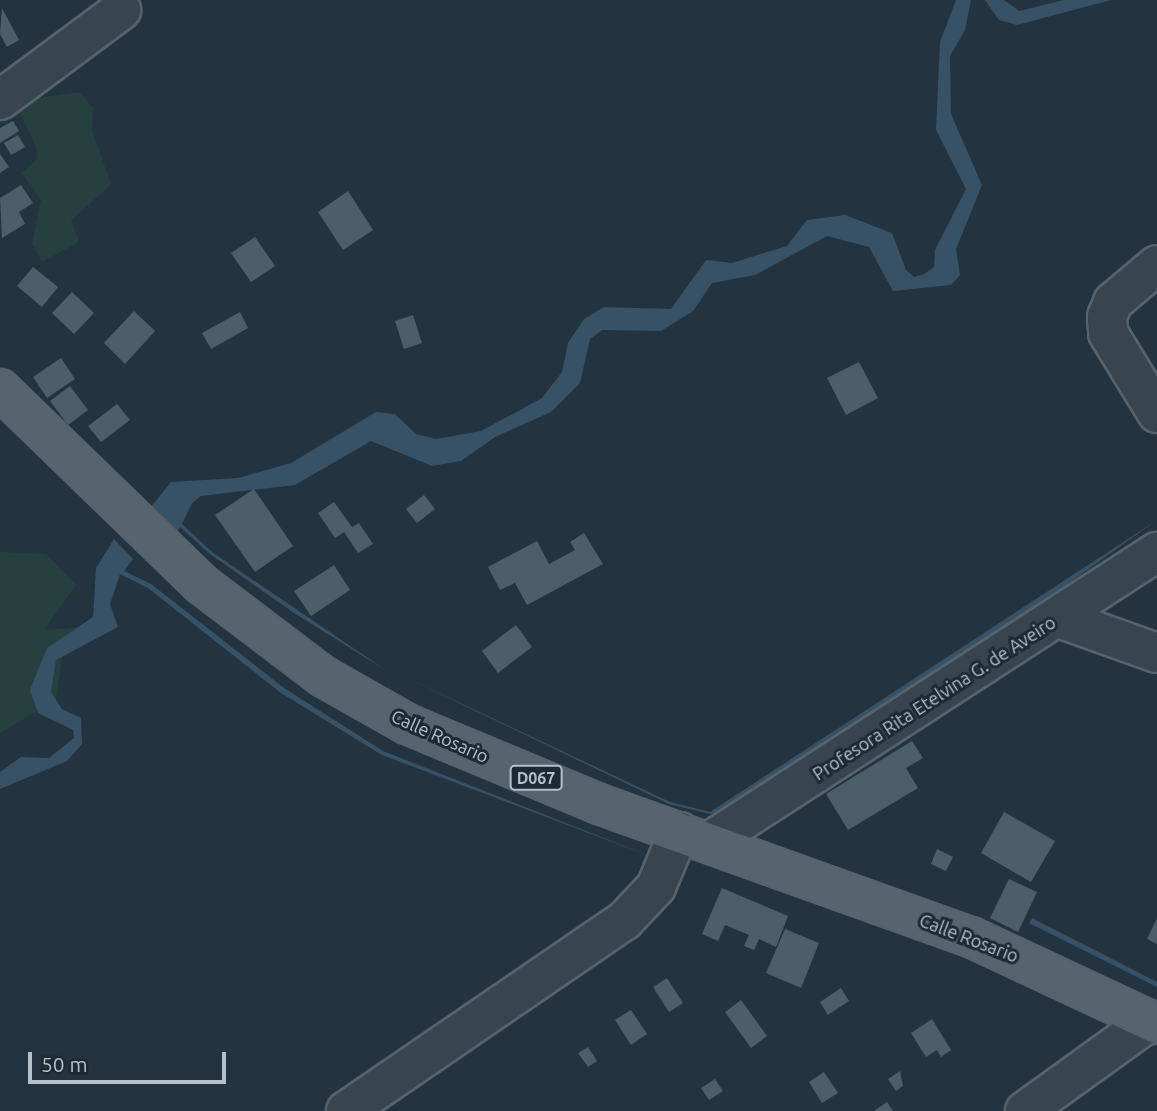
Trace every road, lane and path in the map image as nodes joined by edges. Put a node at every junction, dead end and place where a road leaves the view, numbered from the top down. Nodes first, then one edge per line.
1 (121, 10) dead end
2 (0, 100) edge
3 (1157, 265) edge
4 (0, 389) edge
5 (1157, 413) edge
6 (1157, 552) edge
7 (1059, 618) junction
8 (1157, 653) edge
9 (694, 837) junction
10 (1154, 1022) edge
11 (346, 1111) edge
12 (1025, 1111) edge

1 - 2 street
3 - 5 street
4 - 9 main road, Calle Rosario / D067
6 - 7 street, Profesora Rita Etelvina G. de Aveiro
7 - 8 street
7 - 9 street, Profesora Rita Etelvina G. de Aveiro
9 - 10 main road, Calle Rosario / D067
9 - 11 street
10 - 12 street

